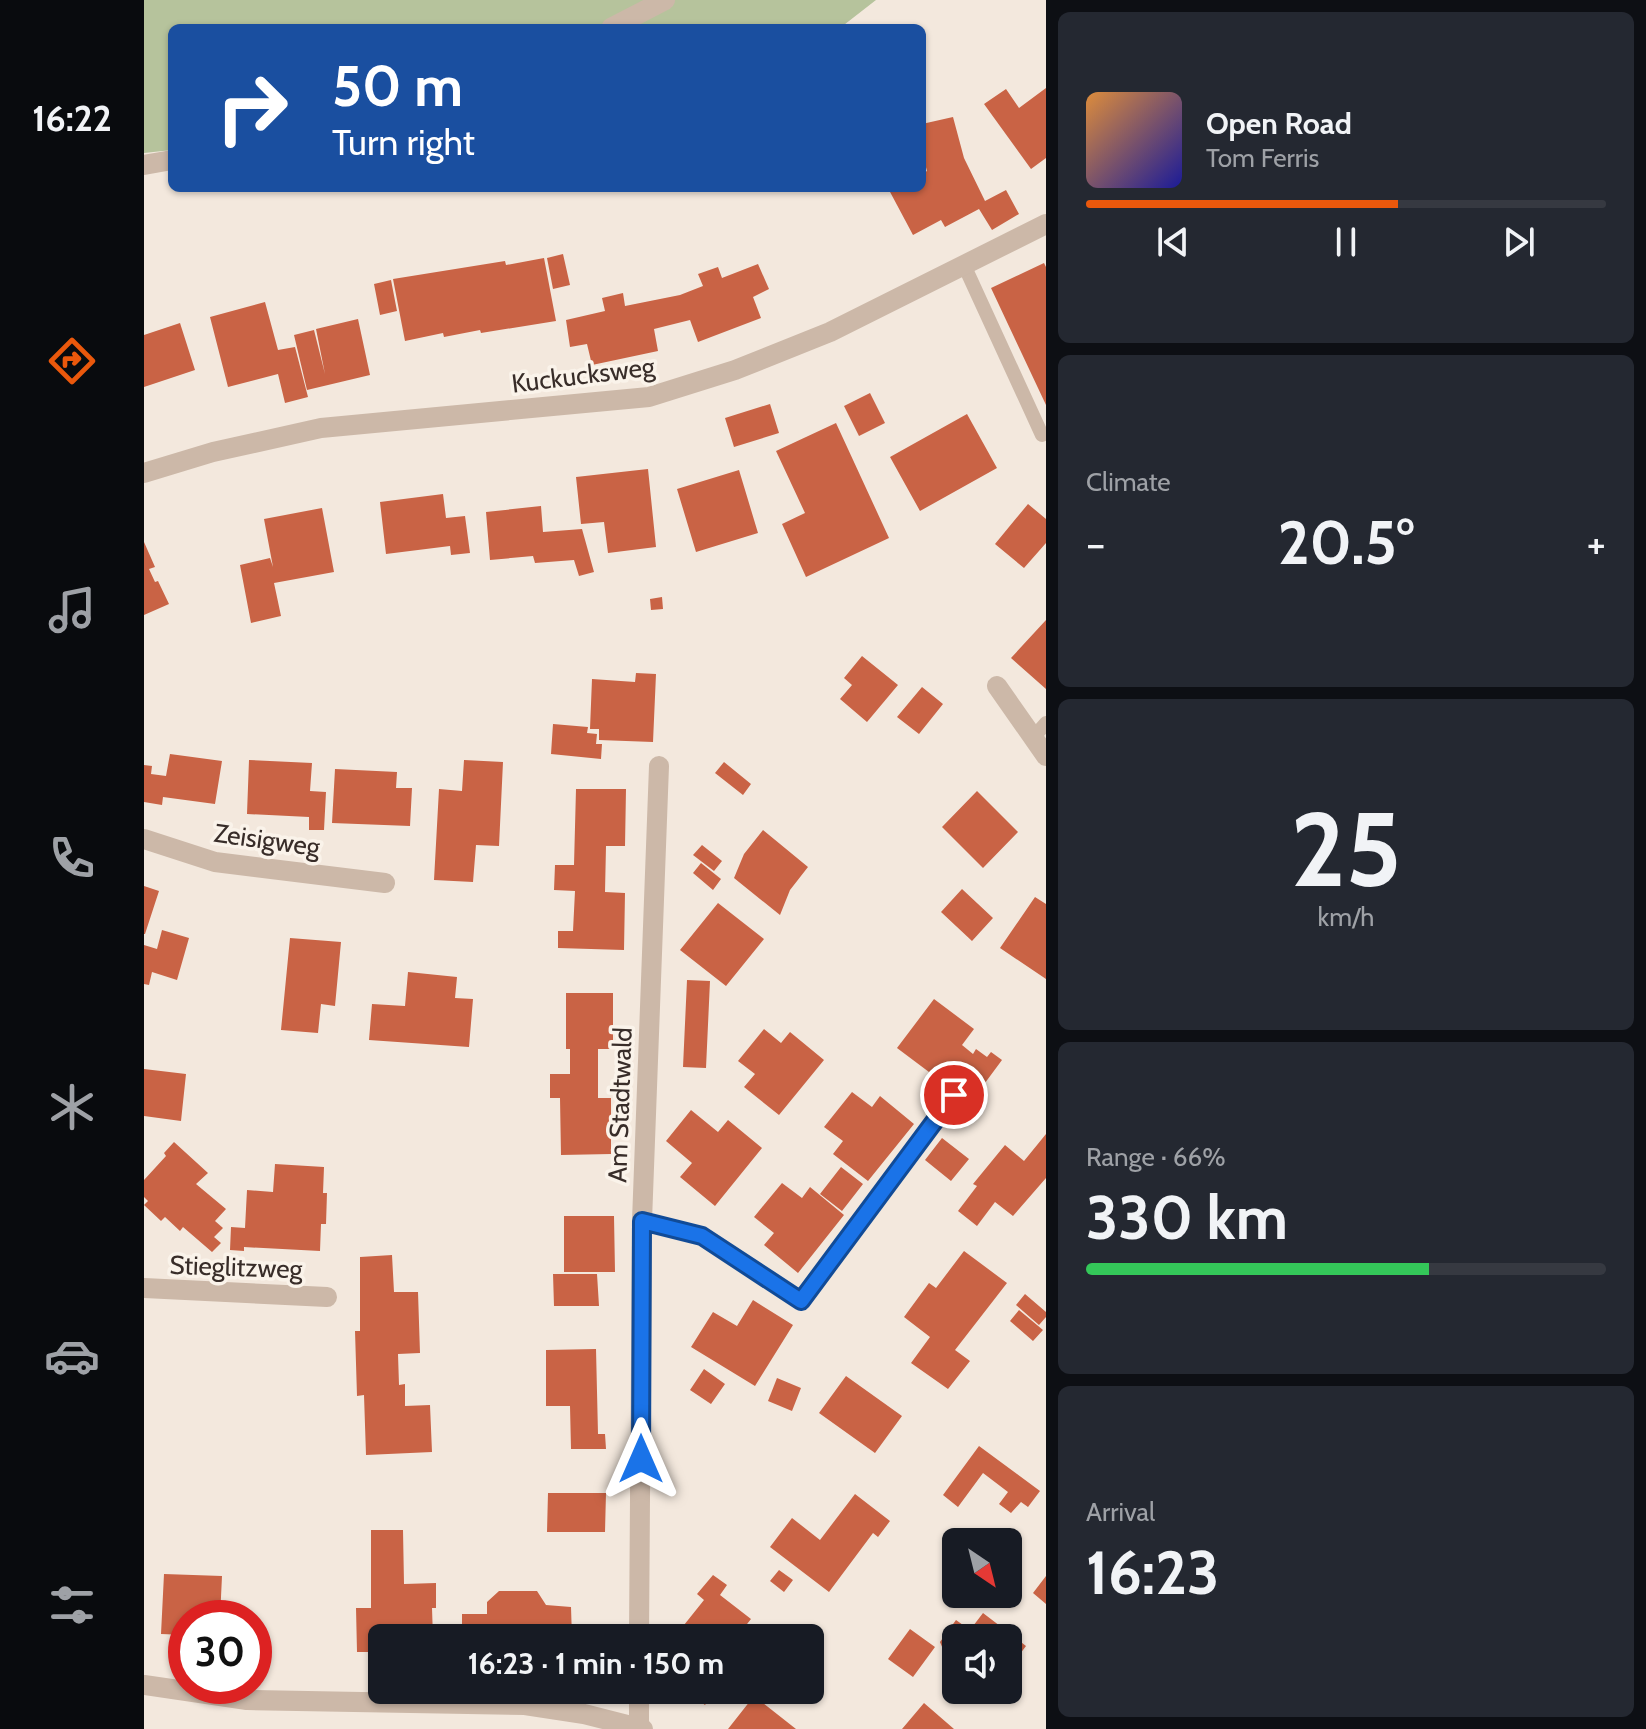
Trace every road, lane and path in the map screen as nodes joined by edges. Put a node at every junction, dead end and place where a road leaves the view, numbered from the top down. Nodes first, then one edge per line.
1 (665, 0) edge
2 (619, 24) edge
3 (168, 161) edge
4 (144, 165) edge
5 (1046, 224) edge
6 (964, 265) junction
7 (1042, 435) dead end
8 (144, 473) edge
9 (997, 686) dead end
10 (1046, 723) edge
11 (1032, 739) junction
12 (1046, 756) edge
13 (659, 766) dead end
14 (144, 839) edge
15 (385, 883) dead end
16 (954, 1095) dead end
17 (642, 1221) junction
18 (144, 1288) edge
19 (327, 1297) dead end
20 (639, 1624) edge
21 (144, 1685) edge
22 (640, 1704) edge
23 (641, 1728) edge

1 - 2 street
3 - 4 street
5 - 6 street, Kuckucksweg
6 - 7 lane
6 - 8 street, Kuckucksweg
9 - 11 street
10 - 11 lane
11 - 12 street
13 - 17 street, Am Stadtwald
14 - 15 street, Zeisigweg
16 - 17 lane
17 - 20 street, Am Stadtwald
18 - 19 street, Stieglitzweg
21 - 23 street
22 - 23 street

